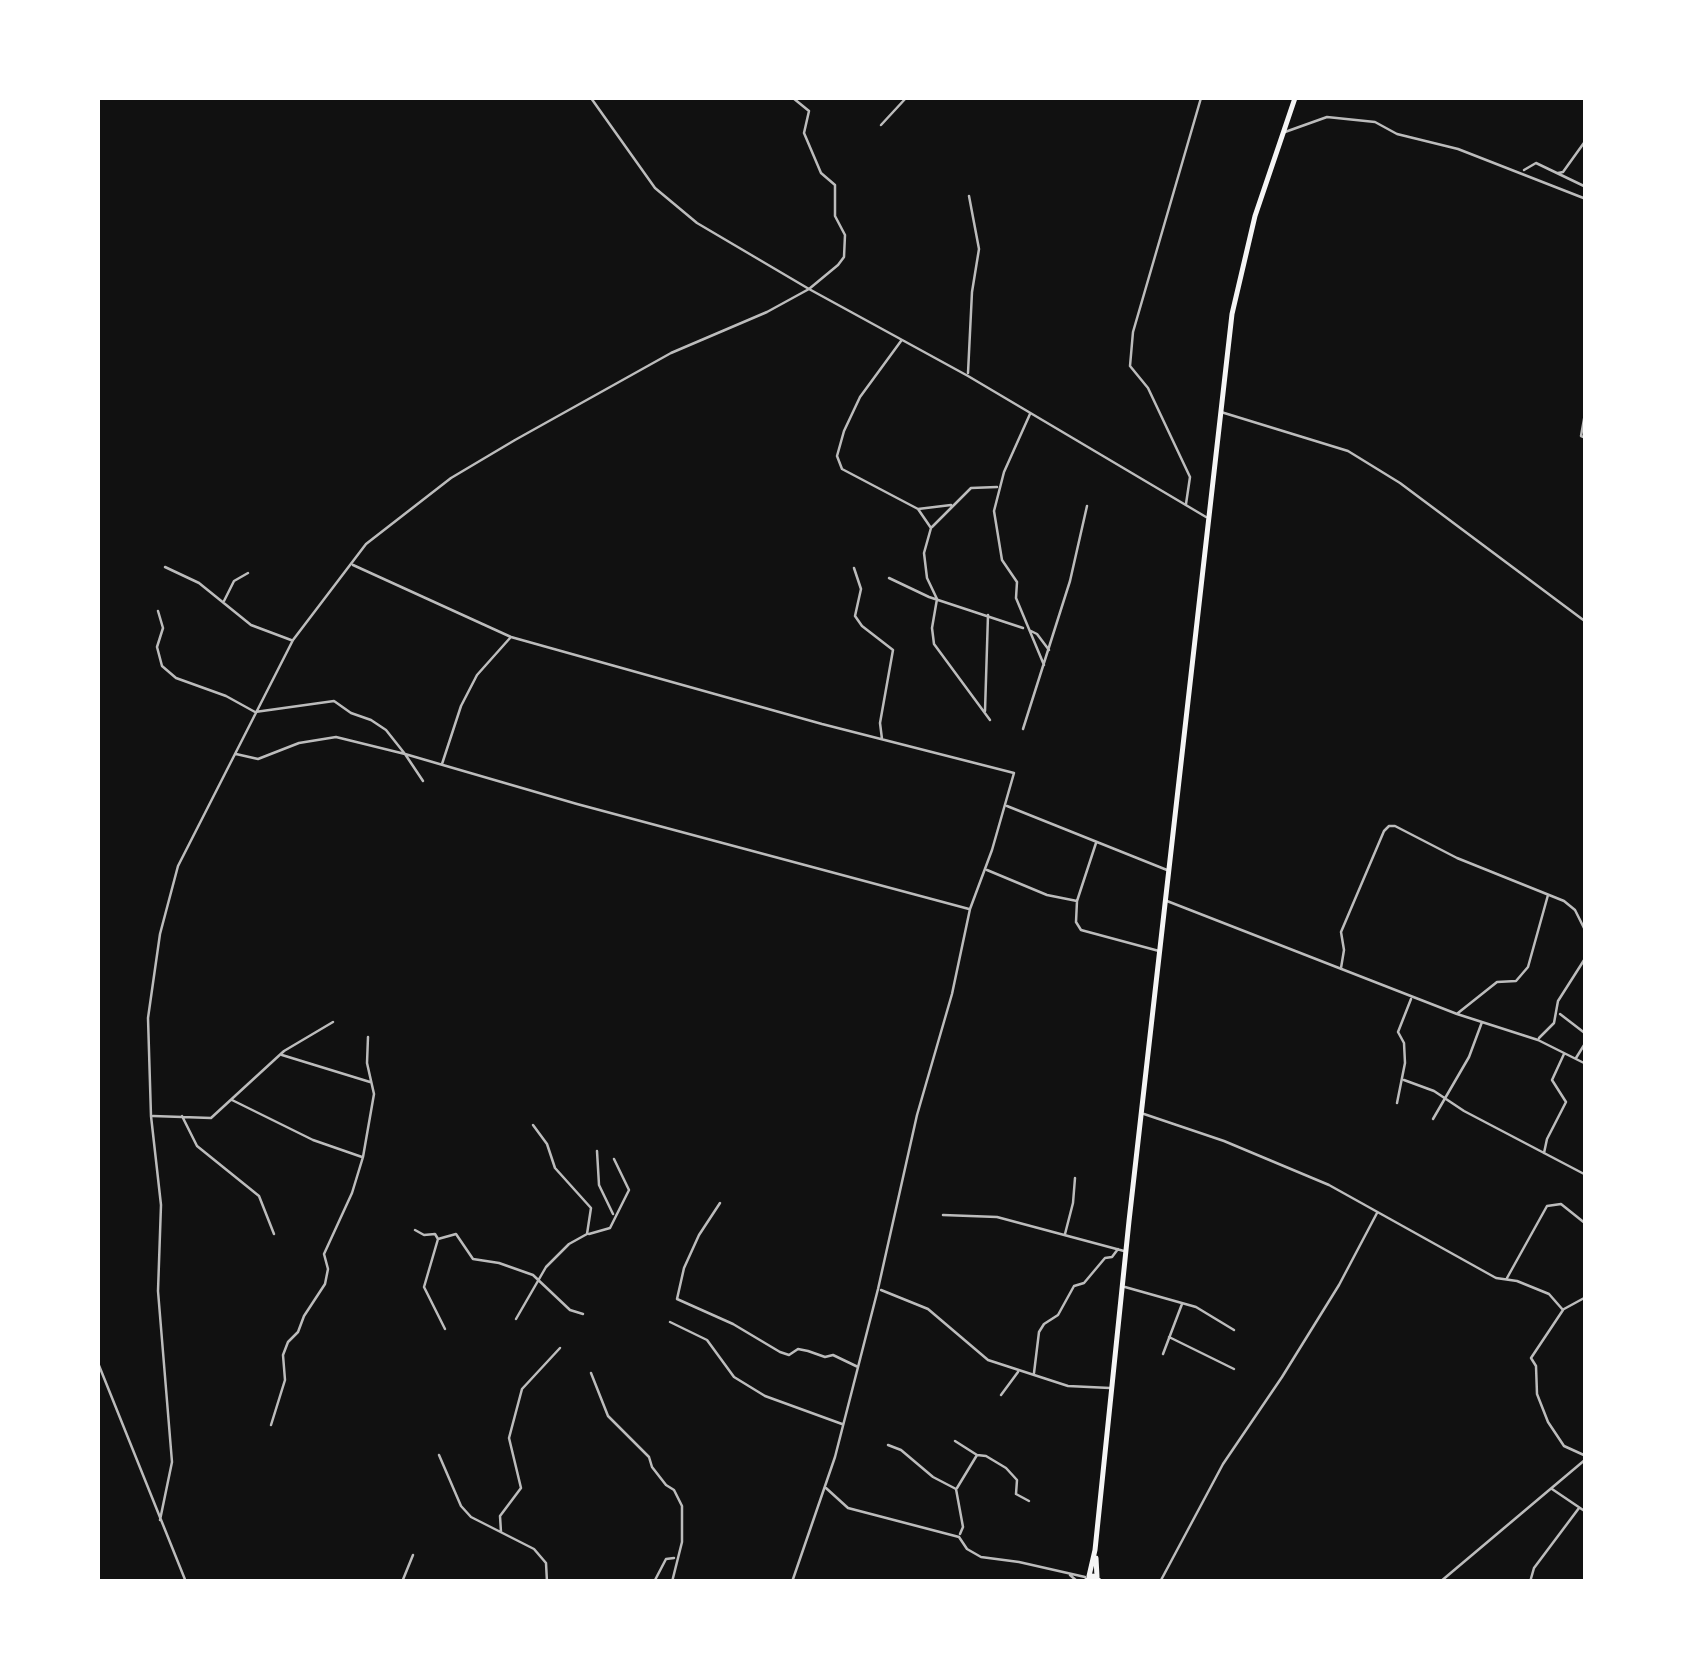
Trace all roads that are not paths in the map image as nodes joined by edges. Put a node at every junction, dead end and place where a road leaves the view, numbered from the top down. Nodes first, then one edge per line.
1 (591, 98) edge
2 (793, 98) edge
3 (906, 98) edge
4 (1201, 98) edge
5 (1295, 98) edge
6 (882, 124) dead end
7 (1283, 132) junction
8 (1586, 140) edge
9 (1521, 172) junction
10 (1557, 174) junction
11 (1586, 187) edge
12 (969, 196) dead end
13 (1586, 199) edge
14 (810, 289) junction
15 (902, 340) junction
16 (968, 376) junction
17 (1586, 408) edge
18 (1031, 412) junction
19 (1219, 412) junction
20 (1586, 438) edge
21 (999, 487) junction
22 (1186, 504) junction
23 (951, 505) junction
24 (1086, 506) dead end
25 (918, 510) junction
26 (1210, 519) junction
27 (932, 528) junction
28 (351, 564) junction
29 (165, 568) dead end
30 (854, 568) dead end
31 (248, 573) dead end
32 (889, 578) dead end
33 (936, 600) junction
34 (224, 603) junction
35 (158, 612) dead end
36 (988, 615) junction
37 (1586, 622) edge
38 (1027, 630) junction
39 (512, 637) junction
40 (293, 640) junction
41 (1050, 650) junction
42 (1044, 665) junction
43 (255, 712) junction
44 (985, 712) junction
45 (990, 720) dead end
46 (1023, 729) dead end
47 (882, 740) junction
48 (236, 754) junction
49 (405, 754) junction
50 (442, 764) junction
51 (423, 781) dead end
52 (1006, 806) junction
53 (1096, 842) junction
54 (985, 869) junction
55 (1170, 871) junction
56 (1548, 894) junction
57 (1166, 900) junction
58 (1076, 901) junction
59 (970, 909) junction
60 (1586, 932) edge
61 (1160, 951) junction
62 (1586, 958) edge
63 (1341, 969) junction
64 (1412, 996) junction
65 (1558, 1010) junction
66 (1457, 1014) junction
67 (1482, 1020) junction
68 (334, 1022) dead end
69 (1586, 1034) edge
70 (368, 1036) dead end
71 (1538, 1040) junction
72 (1586, 1042) edge
73 (1564, 1053) junction
74 (280, 1055) junction
75 (1576, 1058) junction
76 (1586, 1064) edge
77 (1404, 1080) junction
78 (371, 1082) junction
79 (1443, 1098) junction
80 (231, 1100) junction
81 (1396, 1103) dead end
82 (1142, 1113) junction
83 (181, 1115) junction
84 (151, 1116) junction
85 (1433, 1119) dead end
86 (533, 1125) dead end
87 (597, 1152) dead end
88 (1544, 1152) junction
89 (363, 1157) junction
90 (614, 1159) dead end
91 (1586, 1175) edge
92 (1075, 1178) dead end
93 (720, 1203) dead end
94 (1378, 1212) junction
95 (943, 1215) dead end
96 (614, 1216) junction
97 (1586, 1224) edge
98 (415, 1230) dead end
99 (274, 1234) dead end
100 (587, 1234) junction
101 (1065, 1235) junction
102 (438, 1239) junction
103 (1122, 1250) junction
104 (1506, 1279) junction
105 (538, 1280) junction
106 (1124, 1287) junction
107 (878, 1289) junction
108 (1586, 1298) edge
109 (1182, 1303) junction
110 (1563, 1310) junction
111 (583, 1314) dead end
112 (516, 1318) dead end
113 (670, 1322) dead end
114 (444, 1329) dead end
115 (1234, 1330) dead end
116 (1169, 1337) junction
117 (560, 1348) dead end
118 (1163, 1354) dead end
119 (98, 1363) edge
120 (858, 1367) junction
121 (1234, 1369) dead end
122 (1020, 1371) junction
123 (591, 1373) dead end
124 (1034, 1374) junction
125 (1112, 1388) junction
126 (1001, 1395) dead end
127 (844, 1424) junction
128 (271, 1425) dead end
129 (955, 1440) dead end
130 (888, 1444) dead end
131 (439, 1455) dead end
132 (976, 1455) junction
133 (1586, 1457) edge
134 (825, 1486) junction
135 (1551, 1488) junction
136 (956, 1489) junction
137 (1029, 1501) dead end
138 (1578, 1508) junction
139 (1586, 1512) edge
140 (160, 1520) junction
141 (501, 1532) junction
142 (959, 1537) junction
143 (1095, 1550) junction
144 (414, 1555) dead end
145 (676, 1558) junction
146 (1068, 1574) junction
147 (1084, 1579) edge
148 (1100, 1580) edge
149 (186, 1582) edge
150 (402, 1582) edge
151 (547, 1582) edge
152 (654, 1582) edge
153 (672, 1582) edge
154 (792, 1582) edge
155 (1160, 1582) edge
156 (1440, 1582) edge
157 (1530, 1582) edge

1 - 14 street
2 - 14 street
3 - 6 street
4 - 22 street
5 - 7 highway
7 - 9 street
7 - 19 highway
8 - 10 street
9 - 10 street
9 - 13 street
10 - 11 street
12 - 16 street
14 - 15 street
14 - 28 street
15 - 16 street
15 - 25 street
16 - 18 street
17 - 20 street
18 - 21 street
18 - 22 street
19 - 26 highway
19 - 37 street
21 - 23 street
21 - 38 street
22 - 26 street
23 - 25 street
23 - 27 street
24 - 41 street
25 - 27 street
26 - 55 highway
27 - 33 street
28 - 39 street
28 - 40 street
29 - 34 street
30 - 47 street
31 - 34 street
32 - 33 street
33 - 36 street
33 - 44 street
34 - 40 street
35 - 43 street
36 - 38 street
36 - 44 street
38 - 41 street
38 - 42 street
39 - 47 street
39 - 50 street
40 - 43 street
41 - 42 street
42 - 46 street
43 - 48 street
43 - 49 street
44 - 45 street
47 - 52 street
48 - 49 street
48 - 84 street
49 - 50 street
49 - 51 street
50 - 59 street
52 - 53 street
52 - 54 street
53 - 55 street
53 - 58 street
54 - 58 street
54 - 59 street
55 - 57 highway
56 - 60 street
56 - 63 street
56 - 66 street
57 - 61 highway
57 - 63 street
58 - 61 street
59 - 107 street
61 - 82 highway
62 - 65 street
63 - 64 street
64 - 66 street
64 - 77 street
65 - 69 street
65 - 71 street
66 - 67 street
67 - 71 street
67 - 79 street
68 - 74 street
70 - 78 street
71 - 73 street
72 - 75 street
73 - 75 street
73 - 88 street
74 - 78 street
74 - 80 street
75 - 76 street
77 - 79 street
77 - 81 street
78 - 89 street
79 - 85 street
79 - 88 street
80 - 83 street
80 - 89 street
82 - 94 street
82 - 103 highway
83 - 84 street
83 - 99 street
84 - 140 street
86 - 100 street
87 - 96 street
88 - 91 street
89 - 128 street
90 - 96 street
92 - 101 street
93 - 120 street
94 - 104 street
94 - 155 street
95 - 101 street
96 - 100 street
97 - 104 street
98 - 102 street
100 - 105 street
101 - 103 street
102 - 105 street
102 - 114 street
103 - 106 highway
103 - 124 street
104 - 110 street
105 - 111 street
105 - 112 street
106 - 109 street
106 - 125 highway
107 - 120 street
107 - 122 street
108 - 110 street
109 - 115 street
109 - 116 street
110 - 133 street
113 - 127 street
116 - 118 street
116 - 121 street
117 - 141 street
119 - 140 street
120 - 127 street
122 - 124 street
122 - 126 street
123 - 145 street
124 - 125 street
125 - 143 highway
127 - 134 street
129 - 132 street
130 - 136 street
131 - 141 street
132 - 136 street
132 - 137 street
133 - 135 street
134 - 142 street
134 - 154 street
135 - 138 street
135 - 156 street
136 - 142 street
138 - 139 street
138 - 157 street
140 - 149 street
141 - 151 street
142 - 146 street
143 - 147 highway
143 - 148 highway
144 - 150 street
145 - 152 street
145 - 153 street
146 - 147 street
146 - 147 street
147 - 148 highway

